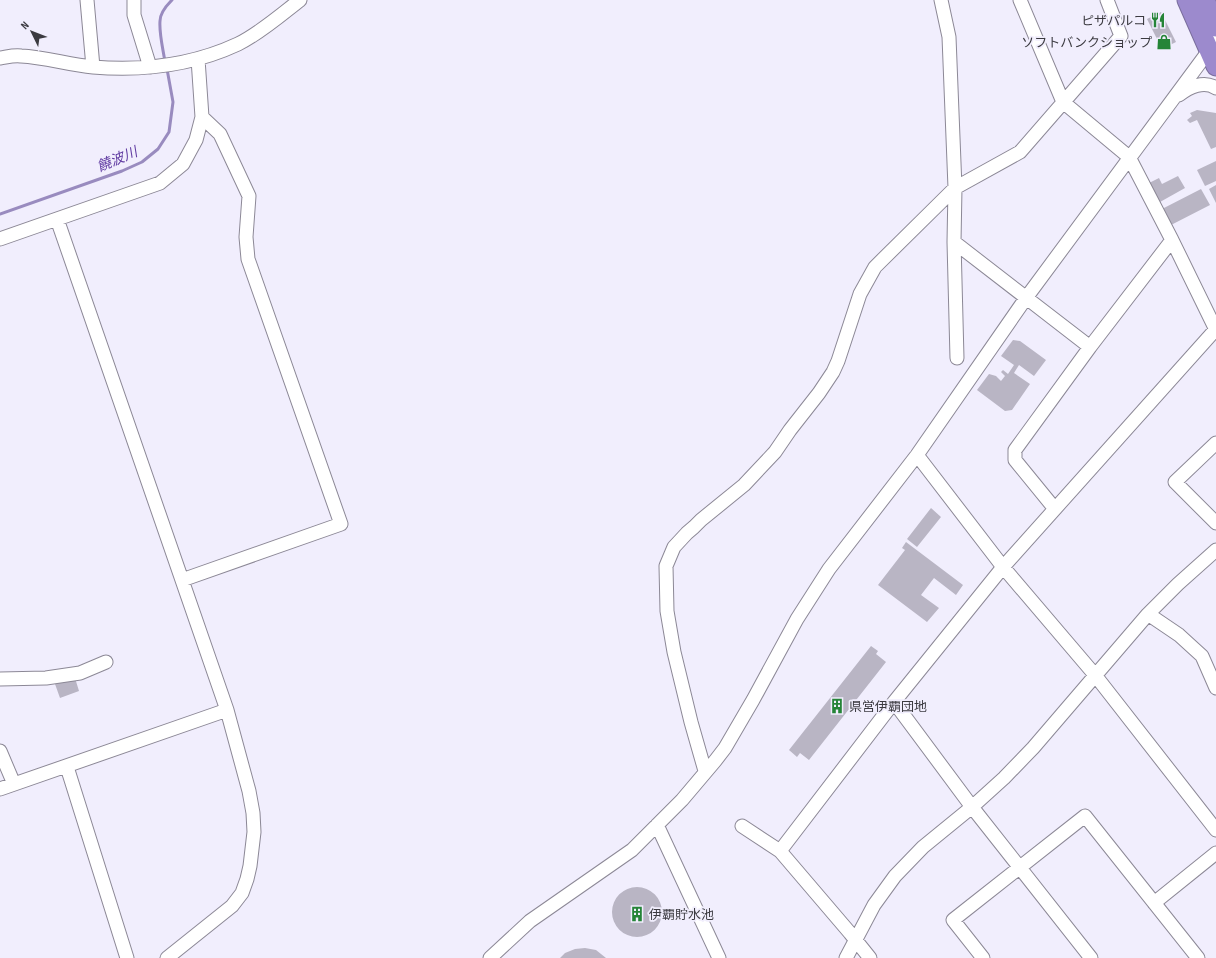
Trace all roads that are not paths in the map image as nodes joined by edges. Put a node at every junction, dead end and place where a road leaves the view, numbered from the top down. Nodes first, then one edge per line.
1 (87, 0) edge
2 (134, 0) edge
3 (300, 0) edge
4 (941, 0) edge
5 (1020, 0) edge
6 (1107, 0) edge
7 (1187, 0) edge
8 (1205, 0) edge
9 (1216, 28) edge
10 (1214, 52) edge
11 (0, 58) edge
12 (198, 59) junction
13 (93, 67) junction
14 (152, 67) junction
15 (1216, 88) edge
16 (1172, 101) junction
17 (1063, 102) junction
18 (202, 117) junction
19 (1129, 158) junction
20 (955, 188) junction
21 (57, 219) junction
22 (0, 239) edge
23 (1172, 240) junction
24 (954, 242) junction
25 (1026, 298) junction
26 (1216, 329) edge
27 (1090, 347) junction
28 (957, 358) dead end
29 (1216, 442) edge
30 (917, 455) junction
31 (1055, 509) junction
32 (1216, 523) edge
33 (1216, 550) edge
34 (1003, 567) junction
35 (182, 580) junction
36 (1148, 614) junction
37 (106, 662) dead end
38 (1095, 675) junction
39 (0, 679) edge
40 (1216, 688) edge
41 (894, 702) junction
42 (227, 710) junction
43 (0, 751) edge
44 (67, 767) junction
45 (705, 771) junction
46 (14, 784) junction
47 (0, 789) edge
48 (972, 807) junction
49 (656, 825) junction
50 (742, 826) dead end
51 (1216, 830) edge
52 (780, 851) junction
53 (1216, 853) edge
54 (1019, 868) junction
55 (1154, 903) junction
56 (855, 940) junction
57 (127, 958) edge
58 (167, 958) edge
59 (490, 958) edge
60 (719, 958) edge
61 (846, 958) edge
62 (870, 958) edge
63 (983, 958) edge
64 (1091, 958) edge
65 (1198, 958) edge

1 - 13 street
2 - 14 street
3 - 12 street
4 - 20 street
5 - 17 street
6 - 17 street
7 - 10 highway
8 - 9 highway
10 - 16 street
11 - 13 street
12 - 14 street
12 - 18 street
13 - 14 street
15 - 16 street
16 - 19 street
17 - 19 street
17 - 20 street
18 - 21 street
18 - 35 street
19 - 23 street
19 - 25 street
20 - 24 street
20 - 45 street
21 - 22 street
21 - 35 street
23 - 26 street
23 - 27 street
24 - 25 street
24 - 28 street
25 - 27 street
25 - 30 street
26 - 31 street
27 - 31 street
29 - 32 street
30 - 34 street
30 - 45 street
31 - 34 street
33 - 36 street
34 - 38 street
34 - 41 street
35 - 42 street
36 - 38 street
36 - 40 street
37 - 39 street
38 - 48 street
38 - 51 street
41 - 48 street
41 - 52 street
42 - 44 street
42 - 58 street
43 - 46 street
44 - 46 street
44 - 57 street
45 - 49 street
46 - 47 street
48 - 54 street
48 - 56 street
49 - 59 street
49 - 60 street
50 - 52 street
52 - 56 street
53 - 55 street
54 - 55 street
54 - 63 street
54 - 64 street
55 - 65 street
56 - 61 street
56 - 62 street

